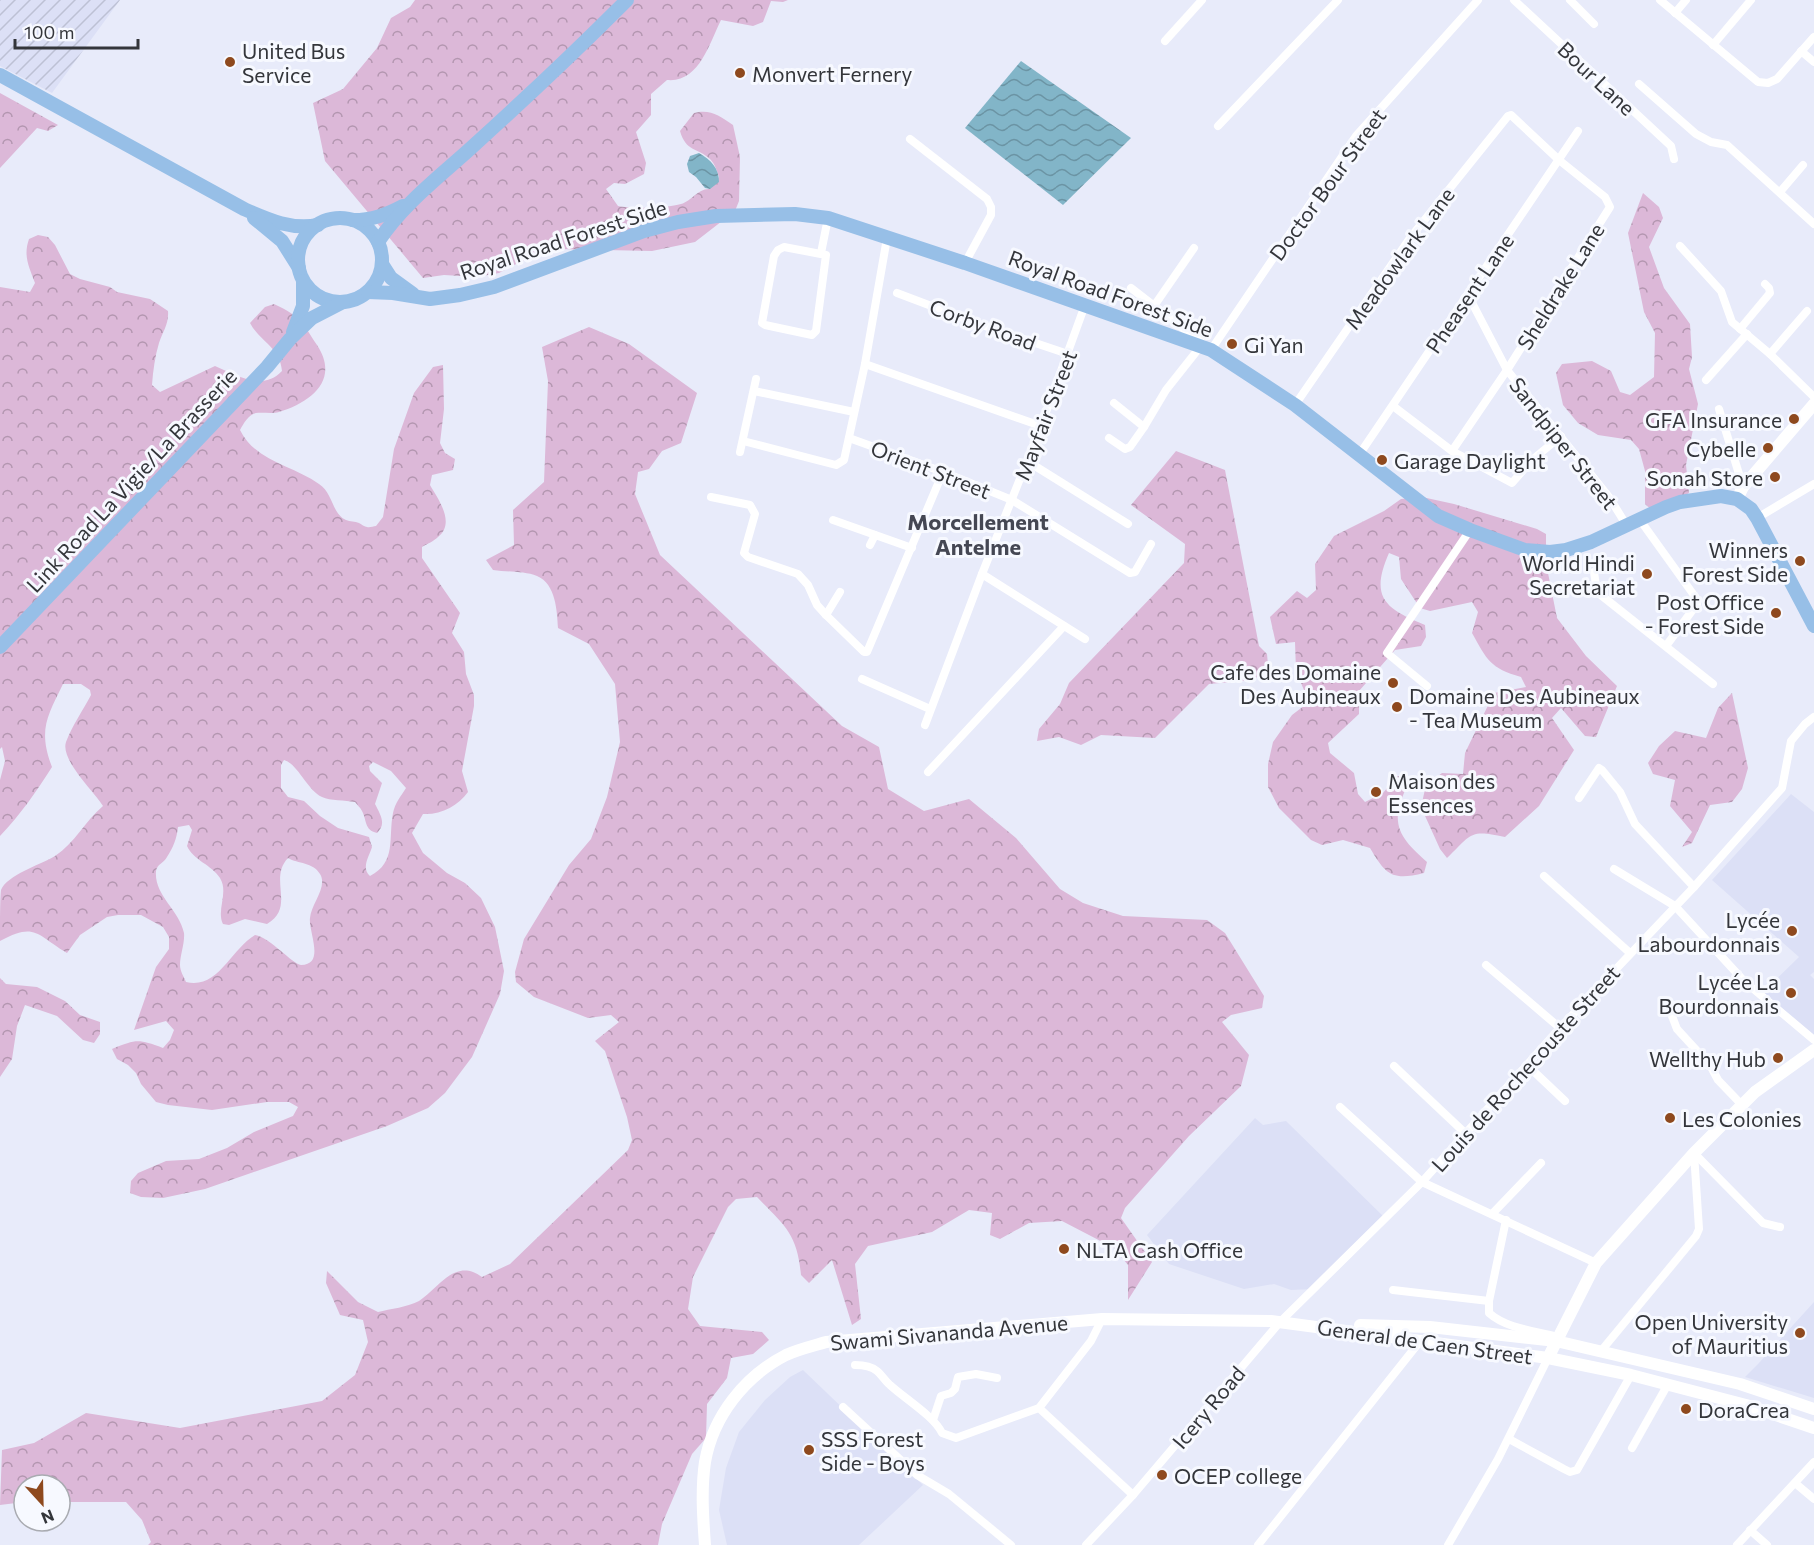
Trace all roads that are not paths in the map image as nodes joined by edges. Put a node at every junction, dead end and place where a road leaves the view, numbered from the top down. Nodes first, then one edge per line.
1 (627, 0) edge
2 (1202, 0) edge
3 (1338, 0) edge
4 (1478, 0) edge
5 (1514, 0) edge
6 (1570, 0) edge
7 (1660, 0) edge
8 (1686, 0) edge
9 (1751, 0) edge
10 (1675, 13) junction
11 (1594, 24) dead end
12 (1814, 36) edge
13 (1165, 41) dead end
14 (1713, 45) junction
15 (1801, 51) junction
16 (1814, 62) edge
17 (0, 75) edge
18 (1639, 84) dead end
19 (1508, 116) joint
20 (1218, 126) dead end
21 (1578, 131) dead end
22 (910, 139) dead end
23 (1674, 159) dead end
24 (1559, 160) junction
25 (1803, 165) dead end
26 (1780, 192) junction
27 (412, 202) junction
28 (244, 209) junction
29 (828, 218) junction
30 (351, 220) junction
31 (1814, 224) edge
32 (318, 225) junction
33 (887, 238) junction
34 (378, 242) junction
35 (1680, 246) dead end
36 (1194, 248) dead end
37 (821, 253) junction
38 (965, 263) junction
39 (382, 264) junction
40 (301, 274) junction
41 (1765, 284) dead end
42 (1131, 288) dead end
43 (368, 292) junction
44 (897, 293) dead end
45 (1468, 295) junction
46 (417, 297) junction
47 (343, 302) junction
48 (1085, 305) junction
49 (1154, 306) junction
50 (1807, 311) dead end
51 (1743, 332) junction
52 (290, 339) junction
53 (1205, 349) junction
54 (1068, 354) junction
55 (1770, 354) junction
56 (865, 364) junction
57 (1507, 370) junction
58 (756, 379) dead end
59 (1706, 380) dead end
60 (754, 391) junction
61 (1814, 397) edge
62 (1114, 403) dead end
63 (1814, 404) edge
64 (1295, 405) junction
65 (1393, 406) junction
66 (1719, 409) dead end
67 (854, 412) junction
68 (1041, 426) junction
69 (1144, 427) junction
70 (1561, 436) junction
71 (849, 438) junction
72 (1109, 438) dead end
73 (743, 441) junction
74 (1452, 451) junction
75 (740, 452) dead end
76 (1359, 455) junction
77 (1027, 461) junction
78 (943, 472) junction
79 (1814, 484) edge
80 (1740, 493) junction
81 (711, 497) dead end
82 (1012, 500) junction
83 (1757, 518) junction
84 (833, 520) dead end
85 (1634, 523) junction
86 (1128, 524) dead end
87 (1470, 531) junction
88 (874, 535) junction
89 (1151, 544) dead end
90 (870, 545) dead end
91 (912, 548) junction
92 (1594, 572) dead end
93 (982, 574) junction
94 (840, 592) dead end
95 (826, 615) junction
96 (1064, 626) junction
97 (1814, 626) edge
98 (1085, 639) dead end
99 (1666, 646) junction
100 (0, 647) edge
101 (862, 679) dead end
102 (1713, 684) dead end
103 (1426, 686) dead end
104 (930, 709) junction
105 (1814, 717) edge
106 (925, 725) dead end
107 (928, 772) dead end
108 (1579, 798) dead end
109 (1614, 869) dead end
110 (1544, 876) dead end
111 (1694, 887) junction
112 (1675, 906) junction
113 (1630, 954) junction
114 (1486, 965) dead end
115 (1672, 1016) dead end
116 (1560, 1028) junction
117 (1814, 1040) edge
118 (1814, 1050) edge
119 (1527, 1065) junction
120 (1394, 1066) dead end
121 (1565, 1101) dead end
122 (1742, 1105) junction
123 (1340, 1107) dead end
124 (1465, 1133) junction
125 (1694, 1153) junction
126 (1541, 1163) dead end
127 (1422, 1182) junction
128 (1492, 1214) junction
129 (1506, 1220) junction
130 (1780, 1227) dead end
131 (1596, 1263) junction
132 (1393, 1290) dead end
133 (1489, 1301) junction
134 (1102, 1319) junction
135 (1280, 1322) junction
136 (1299, 1324) junction
137 (1557, 1339) junction
138 (1421, 1340) junction
139 (1602, 1351) junction
140 (1548, 1358) junction
141 (855, 1365) dead end
142 (1631, 1375) junction
143 (997, 1378) dead end
144 (1668, 1384) junction
145 (843, 1407) dead end
146 (1039, 1408) junction
147 (1814, 1409) edge
148 (933, 1420) junction
149 (1814, 1428) edge
150 (1509, 1439) junction
151 (1632, 1448) dead end
152 (1814, 1462) edge
153 (1795, 1483) junction
154 (1133, 1495) junction
155 (1814, 1499) edge
156 (1750, 1530) junction
157 (705, 1545) edge
158 (1011, 1545) edge
159 (1086, 1545) edge
160 (1258, 1545) edge
161 (1448, 1545) edge
162 (1737, 1545) edge
163 (1767, 1545) edge

1 - 27 main road
2 - 13 street
3 - 20 street
4 - 53 street, Doctor Bour Street
5 - 23 street, Bour Lane
6 - 11 street
7 - 10 street
8 - 10 street
9 - 14 street
10 - 14 street
12 - 15 street
14 - 15 street
15 - 16 street
17 - 28 main road
18 - 26 street
19 - 24 street, Sheldrake Lane
19 - 64 street, Meadowlark Lane
21 - 24 street, Pheasent Lane
22 - 38 street
24 - 45 street, Pheasent Lane
24 - 57 street, Sheldrake Lane
25 - 26 street
26 - 31 street
27 - 30 main road
27 - 34 main road
28 - 32 main road
28 - 40 main road
29 - 33 main road, Royal Road Forest Side
29 - 37 street
29 - 46 main road, Royal Road Forest Side
30 - 32 main road
30 - 34 main road
32 - 40 main road
33 - 38 main road, Royal Road Forest Side
33 - 56 street
34 - 39 main road
35 - 51 street
36 - 49 street
37 - 37 street
38 - 48 main road, Royal Road Forest Side
39 - 43 main road
39 - 46 main road
40 - 47 main road
40 - 52 main road
41 - 51 street
42 - 49 street
43 - 46 main road, Royal Road Forest Side
43 - 47 main road
44 - 54 street, Corby Road
45 - 57 street, Sandpiper Street
45 - 65 street, Pheasent Lane
47 - 52 main road, Link Road La Vigie/La Brasserie
48 - 53 main road, Royal Road Forest Side
48 - 54 street, Mayfair Street
49 - 53 street
50 - 55 street
51 - 55 street
51 - 59 street
52 - 100 main road, Link Road La Vigie/La Brasserie
53 - 64 main road, Royal Road Forest Side
53 - 69 street, Doctor Bour Street
54 - 68 street, Mayfair Street
55 - 61 street
56 - 67 street
56 - 68 street
57 - 70 street, Sandpiper Street
57 - 74 street, Sheldrake Lane
58 - 60 street
60 - 67 street
60 - 73 street
62 - 69 street
63 - 80 street
64 - 76 main road, Royal Road Forest Side
65 - 74 street
65 - 76 street, Pheasent Lane
66 - 80 street
67 - 71 street
68 - 77 street, Mayfair Street
69 - 72 street, Doctor Bour Street
70 - 74 street
70 - 85 street, Sandpiper Street
71 - 73 street
71 - 78 street, Orient Street
73 - 75 street
76 - 87 main road, Royal Road Forest Side
77 - 82 street, Mayfair Street
77 - 86 street
78 - 82 street, Orient Street
78 - 91 street
79 - 83 street
80 - 83 main road
80 - 85 main road, Royal Road Forest Side
81 - 95 street
82 - 89 street, Orient Street
82 - 93 street, Mayfair Street
83 - 97 main road
84 - 88 street
85 - 87 main road, Royal Road Forest Side
85 - 99 street, Sandpiper Street
87 - 103 street
88 - 90 street
88 - 91 street
91 - 95 street
92 - 99 street
93 - 96 street
93 - 104 street, Mayfair Street
94 - 95 street
96 - 98 street
96 - 107 street
99 - 102 street
101 - 104 street
104 - 106 street, Mayfair Street
105 - 111 street, Louis de Rochecouste Street
108 - 111 street
109 - 112 street
110 - 113 street
111 - 112 street, Louis de Rochecouste Street
112 - 113 street, Louis de Rochecouste Street
112 - 117 street
113 - 116 street, Louis de Rochecouste Street
114 - 116 street
115 - 122 street
116 - 119 street, Louis de Rochecouste Street
118 - 122 street
119 - 121 street
119 - 124 street, Louis de Rochecouste Street
120 - 124 street
122 - 125 street
123 - 127 street
124 - 127 street, Louis de Rochecouste Street
125 - 130 street
125 - 131 street
125 - 139 street
126 - 128 street
127 - 128 street
127 - 135 street, Louis de Rochecouste Street
128 - 129 street
129 - 131 street
129 - 133 street
131 - 137 street
132 - 133 street
133 - 137 street
134 - 135 street, Swami Sivananda Avenue
134 - 146 street
134 - 157 street, Swami Sivananda Avenue
135 - 136 street, Swami Sivananda Avenue
135 - 154 street, Icery Road
136 - 137 street, General de Caen Street
136 - 138 street, General de Caen Street
137 - 139 street, General de Caen Street
137 - 140 street
138 - 140 street, General de Caen Street
138 - 160 street
139 - 147 street, General de Caen Street
140 - 142 street, General de Caen Street
140 - 150 street
141 - 148 street
142 - 144 street, General de Caen Street
142 - 150 street
143 - 148 street
144 - 149 street, General de Caen Street
144 - 151 street
145 - 158 street
146 - 148 street
146 - 154 street
150 - 161 street
152 - 153 street
153 - 155 street
153 - 156 street
154 - 159 street, Icery Road
156 - 162 street
156 - 163 street

